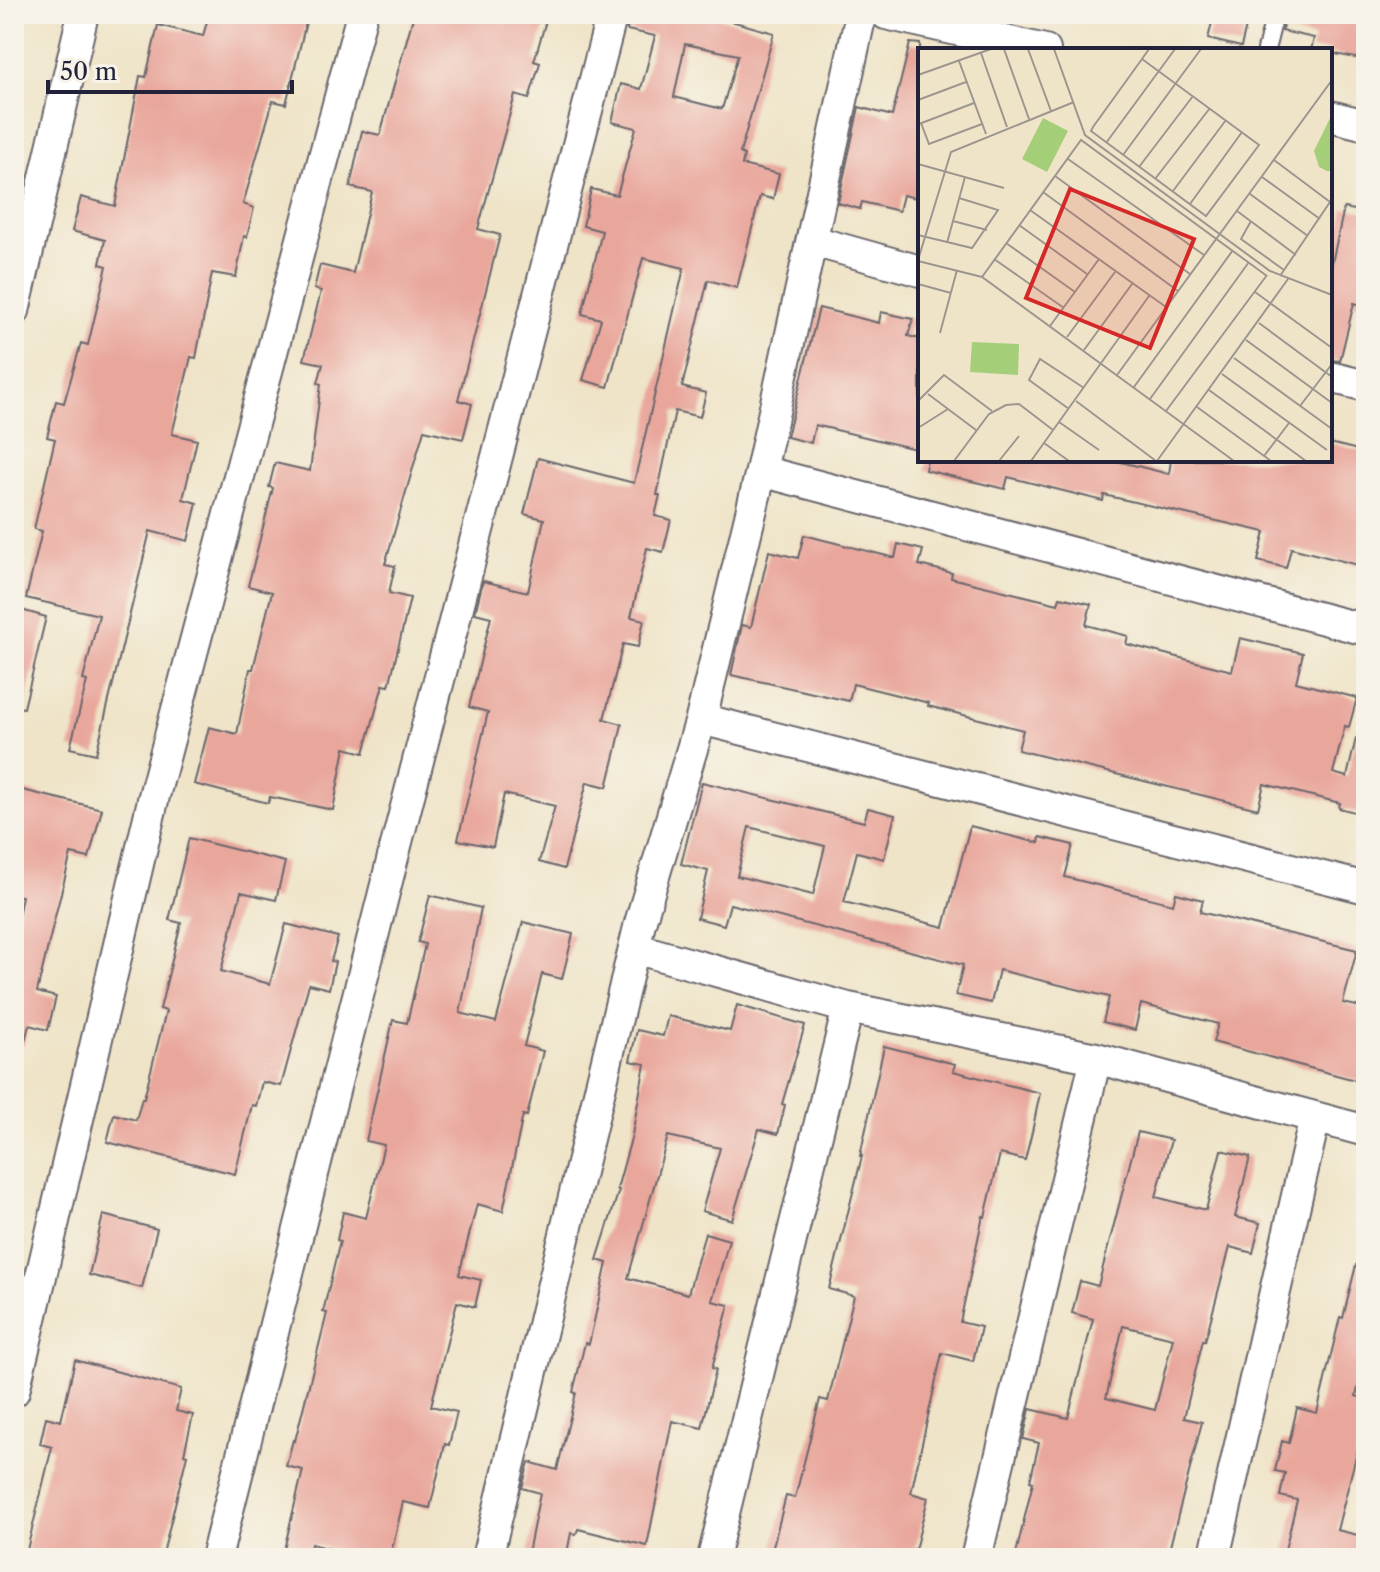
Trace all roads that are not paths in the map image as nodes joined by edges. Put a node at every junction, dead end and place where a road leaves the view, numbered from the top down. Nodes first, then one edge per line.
1 (83, 14) edge
2 (362, 14) edge
3 (612, 14) edge
4 (861, 14) edge
5 (886, 14) edge
6 (1275, 14) edge
7 (1036, 48) edge
8 (1266, 48) edge
9 (1332, 116) edge
10 (1366, 125) edge
11 (813, 241) junction
12 (918, 270) edge
13 (14, 311) edge
14 (1332, 378) edge
15 (1366, 386) edge
16 (761, 471) junction
17 (1366, 630) edge
18 (701, 719) junction
19 (1366, 888) edge
20 (634, 948) junction
21 (848, 1008) junction
22 (1096, 1058) junction
23 (1315, 1117) junction
24 (1366, 1131) edge
25 (14, 1391) edge
26 (216, 1558) edge
27 (487, 1558) edge
28 (713, 1558) edge
29 (976, 1558) edge
30 (1214, 1558) edge

1 - 13 street
2 - 25 street
3 - 26 street
4 - 11 street
5 - 7 street
6 - 8 lane
9 - 10 street
11 - 12 street
11 - 16 street
14 - 15 street
16 - 17 street
16 - 18 street
18 - 19 street
18 - 20 street
20 - 21 street
20 - 27 street
21 - 22 street
21 - 28 street
22 - 23 street
22 - 29 street
23 - 24 street
23 - 30 street

